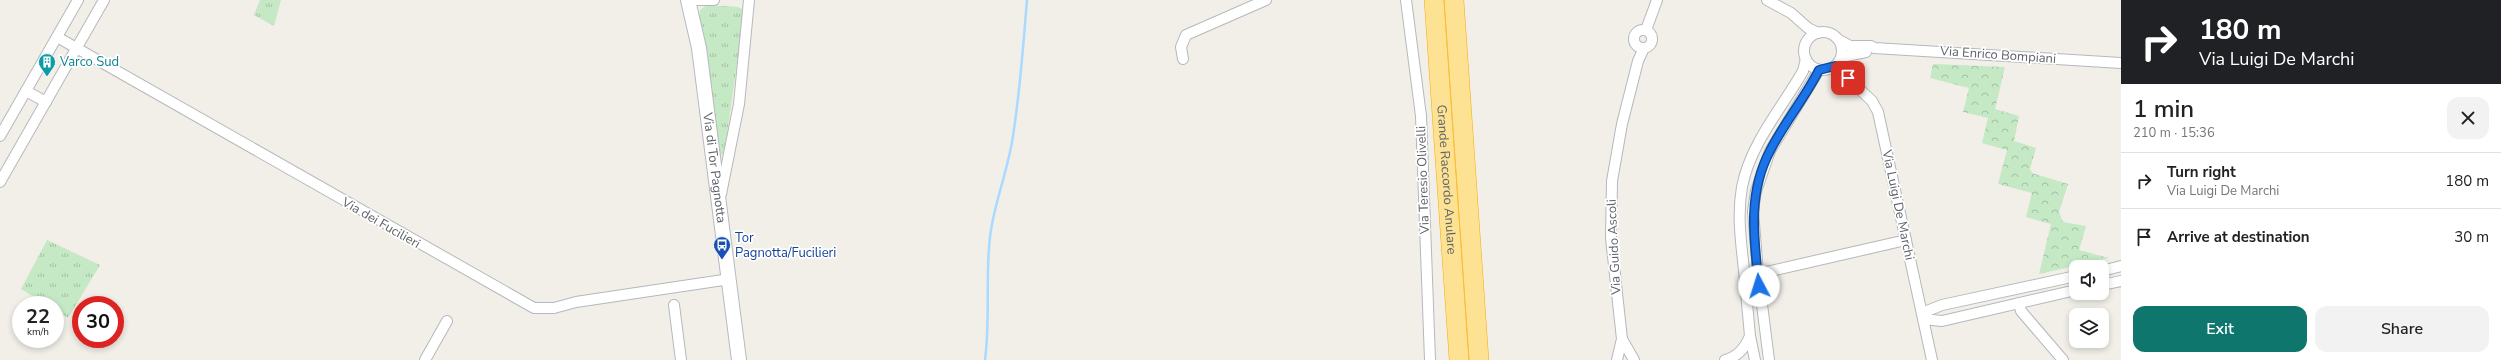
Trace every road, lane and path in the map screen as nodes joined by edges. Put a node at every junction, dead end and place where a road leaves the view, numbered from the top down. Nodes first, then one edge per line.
1 (78, 0) edge
2 (104, 0) edge
3 (688, 0) edge
4 (694, 0) edge
5 (714, 0) edge
6 (749, 0) edge
7 (1266, 0) edge
8 (1406, 0) edge
9 (1434, 0) edge
10 (1454, 0) edge
11 (1657, 0) edge
12 (1767, 0) edge
13 (1786, 12) junction
14 (1646, 30) junction
15 (1818, 33) junction
16 (57, 37) junction
17 (1839, 40) junction
18 (1805, 46) junction
19 (1641, 47) junction
20 (77, 48) junction
21 (1874, 48) junction
22 (1841, 57) junction
23 (1183, 59) dead end
24 (1806, 59) junction
25 (2121, 63) edge
26 (1835, 66) junction
27 (1819, 70) junction
28 (26, 90) junction
29 (46, 102) junction
30 (0, 136) edge
31 (0, 182) edge
32 (719, 202) junction
33 (1906, 240) junction
34 (2121, 266) edge
35 (2109, 269) edge
36 (1744, 270) junction
37 (1758, 273) junction
38 (2069, 278) edge
39 (730, 279) junction
40 (2121, 281) edge
41 (2109, 284) edge
42 (2069, 292) edge
43 (1996, 294) junction
44 (2019, 303) junction
45 (674, 305) dead end
46 (2000, 308) junction
47 (1922, 316) junction
48 (446, 321) dead end
49 (1750, 336) junction
50 (1622, 339) junction
51 (425, 360) edge
52 (681, 360) edge
53 (739, 360) edge
54 (1430, 360) edge
55 (1459, 360) edge
56 (1479, 360) edge
57 (1617, 360) edge
58 (1626, 360) edge
59 (1630, 360) edge
60 (1634, 360) edge
61 (1730, 360) edge
62 (1755, 360) edge
63 (1769, 360) edge
64 (1932, 360) edge
65 (2064, 360) edge

1 - 16 street
2 - 20 street
3 - 32 street, Via di Tor Pagnotta
4 - 5 street
6 - 32 street
7 - 23 street
8 - 54 street, Via Teresio Olivelli
9 - 55 highway, Grande Raccordo Anulare
10 - 56 highway, Grande Raccordo Anulare
11 - 14 street
12 - 13 street
13 - 15 street
13 - 18 street
14 - 19 street
14 - 19 street
15 - 17 street
15 - 18 street
16 - 20 street, Via dei Fucilieri
16 - 28 street
17 - 21 street, Via Enrico Bompiani
17 - 22 street
18 - 24 street
19 - 50 street, Via Guido Ascoli
20 - 29 street
20 - 39 street, Via dei Fucilieri
21 - 22 street, Via Enrico Bompiani
21 - 25 street, Via Enrico Bompiani
22 - 26 street
24 - 27 street
24 - 36 street
26 - 27 street
26 - 33 street, Via Luigi De Marchi
27 - 37 street
28 - 29 street
28 - 30 street
29 - 31 street
32 - 39 street, Via di Tor Pagnotta
33 - 37 street
33 - 47 street, Via Luigi De Marchi
34 - 35 street
36 - 37 street
36 - 49 street
37 - 63 street
38 - 43 street
39 - 53 street, Via di Tor Pagnotta
40 - 41 street
42 - 44 street
43 - 46 street
43 - 47 street
44 - 46 street
44 - 65 street
45 - 52 street
46 - 47 street
47 - 64 street, Via Luigi De Marchi
48 - 51 street
49 - 61 street
49 - 62 street
50 - 57 street, Via Guido Ascoli
50 - 60 street, Via Guido Ascoli
58 - 59 street

